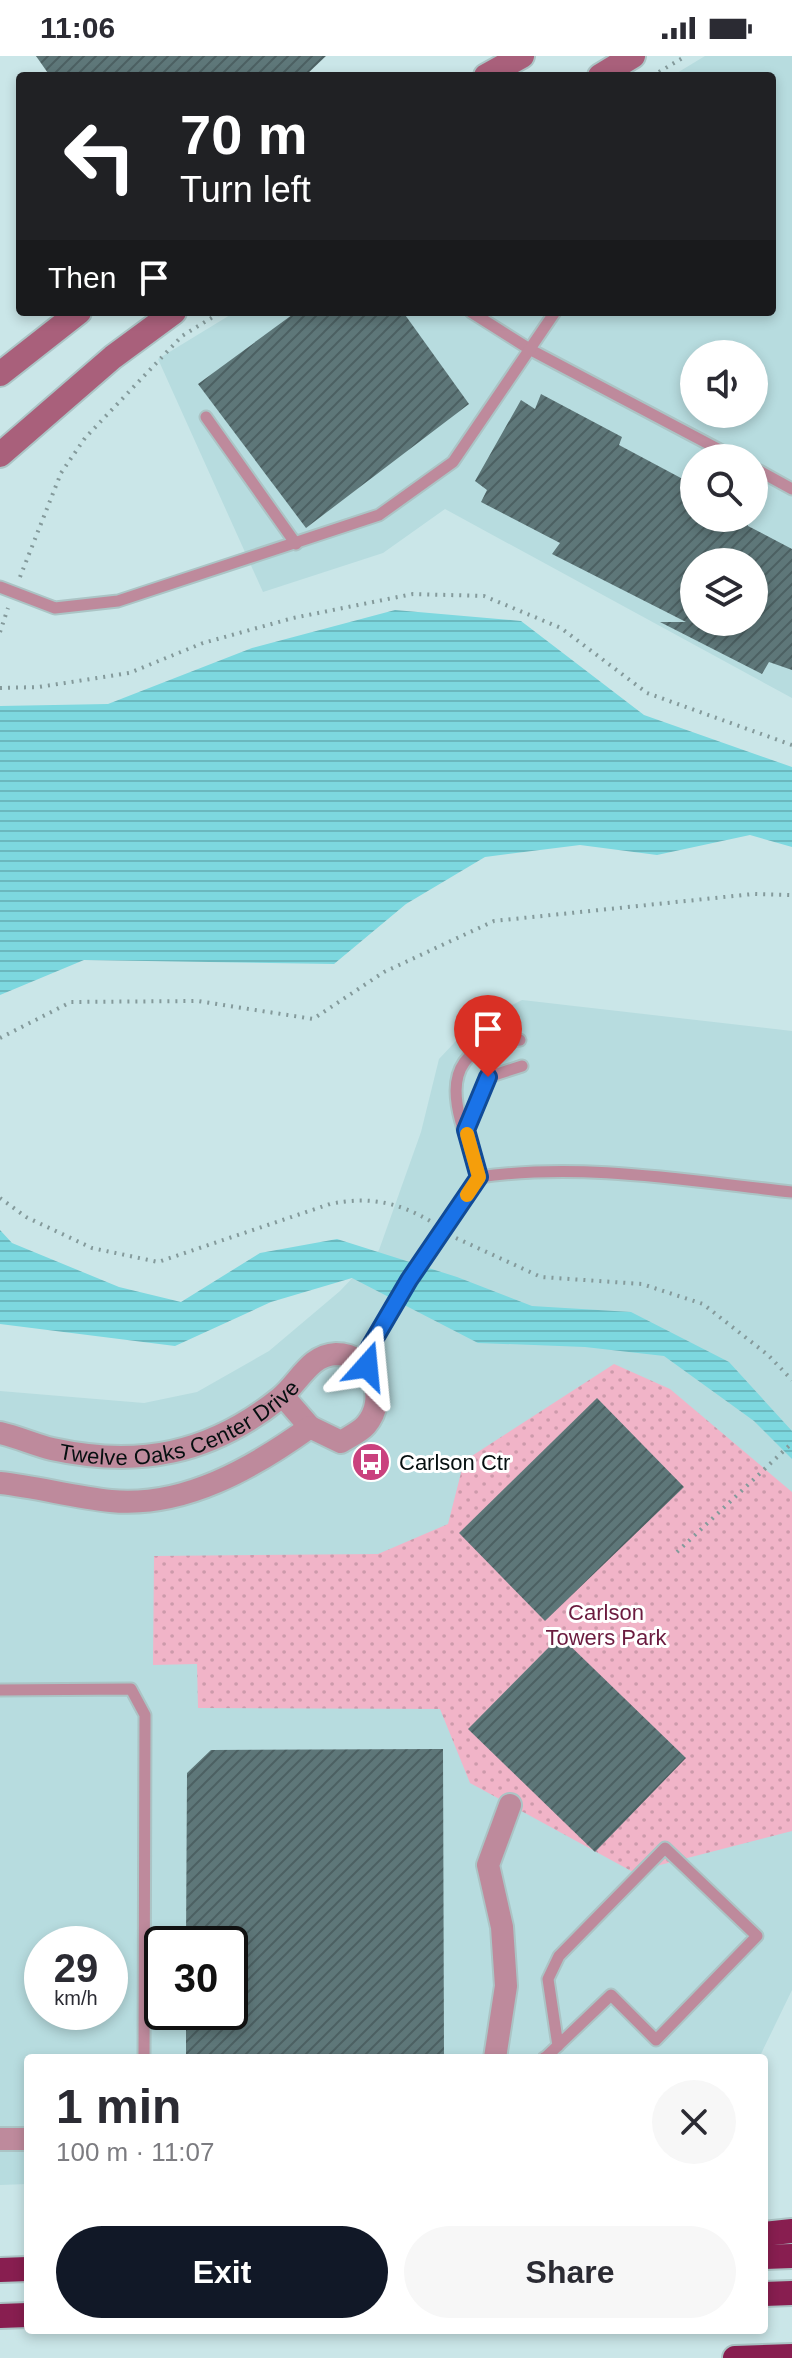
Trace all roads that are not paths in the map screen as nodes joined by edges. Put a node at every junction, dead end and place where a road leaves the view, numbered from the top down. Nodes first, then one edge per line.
1 (522, 56) edge
2 (633, 56) edge
3 (493, 72) edge
4 (607, 72) edge
5 (74, 316) edge
6 (169, 316) edge
7 (477, 316) edge
8 (552, 316) edge
9 (531, 350) junction
10 (0, 374) edge
11 (206, 417) dead end
12 (709, 444) edge
13 (0, 455) edge
14 (768, 476) edge
15 (792, 489) edge
16 (296, 544) junction
17 (0, 587) edge
18 (520, 1040) dead end
19 (522, 1066) dead end
20 (466, 1130) junction
21 (479, 1177) junction
22 (792, 1192) edge
23 (361, 1362) junction
24 (283, 1396) junction
25 (310, 1427) junction
26 (0, 1433) edge
27 (0, 1483) edge
28 (0, 1690) edge
29 (510, 1805) dead end
30 (558, 2046) junction
31 (144, 2054) edge
32 (496, 2054) edge
33 (549, 2054) edge
34 (0, 2139) edge
35 (24, 2139) edge
36 (792, 2231) edge
37 (768, 2234) edge
38 (792, 2256) edge
39 (768, 2257) edge
40 (24, 2269) edge
41 (0, 2270) edge
42 (792, 2293) edge
43 (768, 2294) edge
44 (24, 2315) edge
45 (0, 2316) edge
46 (792, 2356) edge
47 (735, 2358) edge

1 - 3 main road
2 - 4 main road
5 - 10 main road
6 - 13 main road
7 - 9 lane
8 - 9 lane
9 - 12 lane
9 - 16 lane
11 - 16 lane
14 - 15 lane
16 - 17 lane
18 - 20 lane
19 - 20 lane
20 - 21 lane
21 - 22 lane
21 - 23 lane
23 - 24 street, Twelve Oaks Center Drive
23 - 25 street
24 - 25 street
24 - 26 street, Twelve Oaks Center Drive
25 - 27 street, Twelve Oaks Center Drive
28 - 31 lane
29 - 32 street
30 - 30 lane
30 - 33 lane
34 - 35 street
36 - 37 highway
38 - 39 highway
40 - 41 highway
42 - 43 highway
44 - 45 highway
46 - 47 highway

